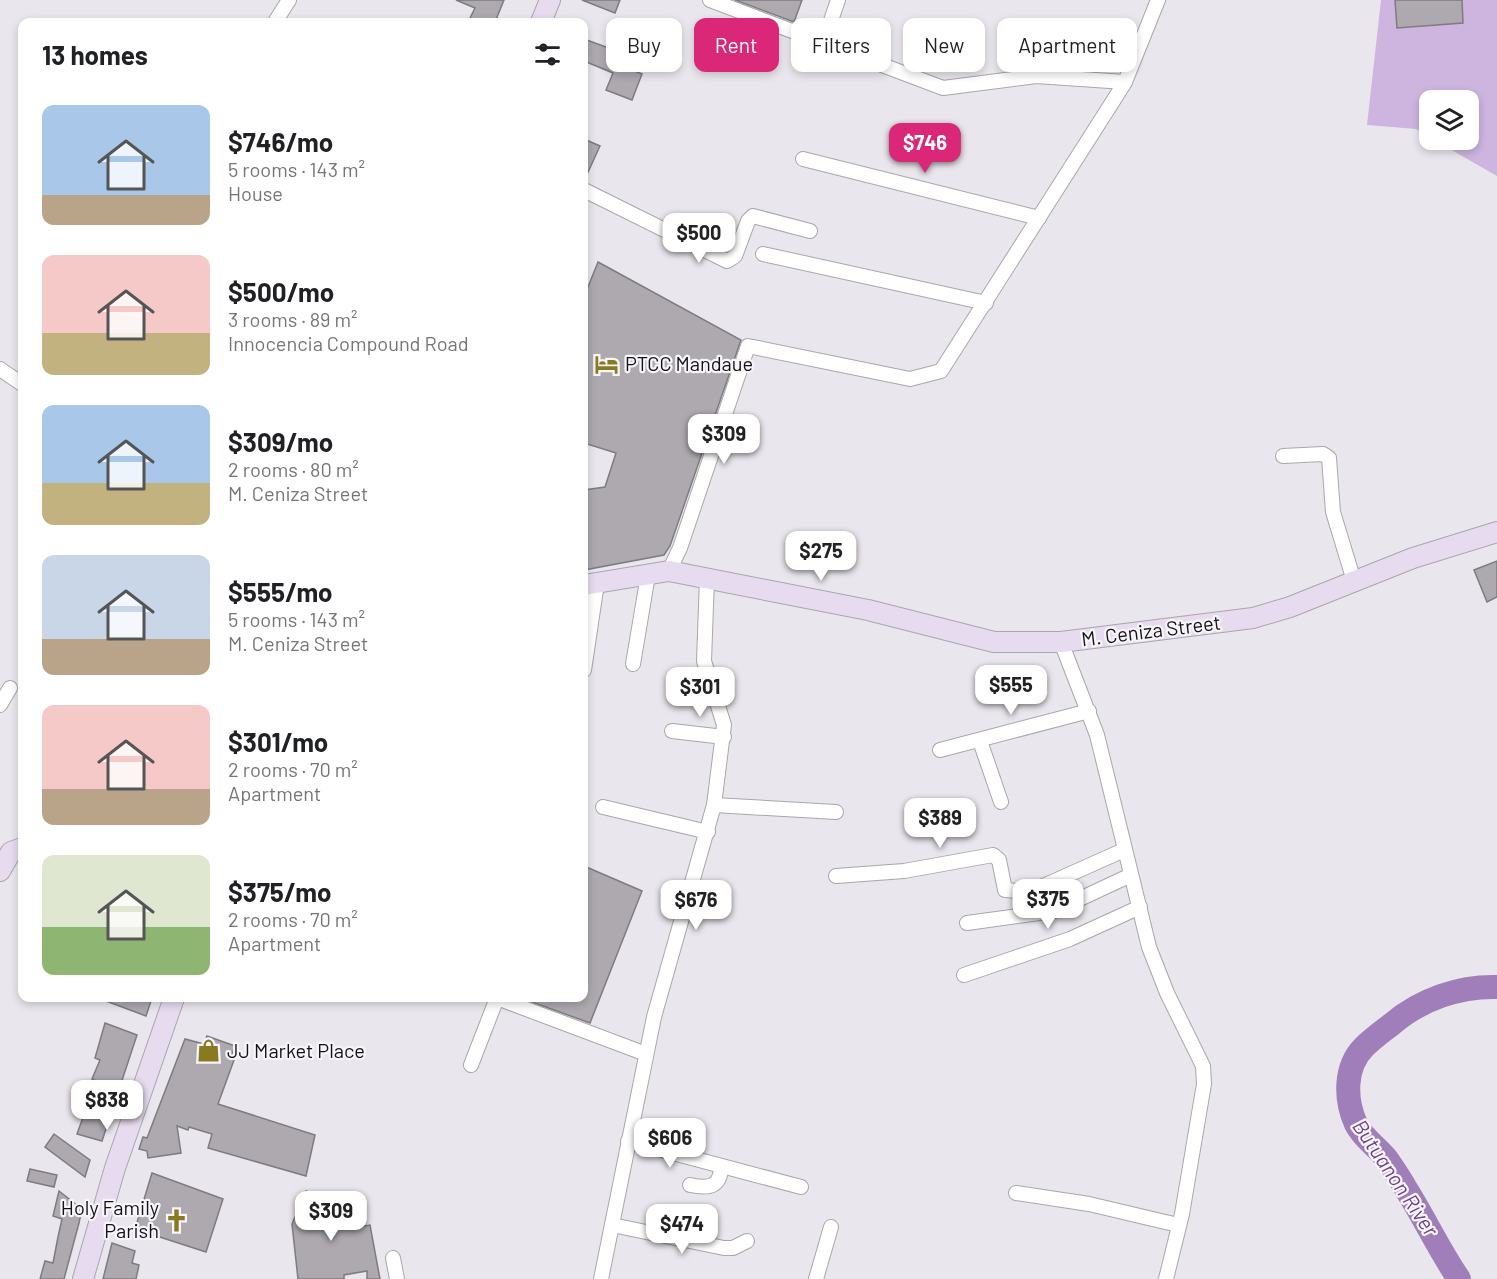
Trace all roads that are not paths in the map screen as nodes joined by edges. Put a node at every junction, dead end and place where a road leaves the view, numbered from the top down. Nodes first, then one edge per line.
1 (289, 0) edge
2 (550, 0) edge
3 (710, 0) edge
4 (838, 0) edge
5 (1158, 0) edge
6 (278, 18) edge
7 (543, 18) edge
8 (832, 18) edge
9 (791, 29) edge
10 (891, 67) edge
11 (1125, 82) junction
12 (803, 159) dead end
13 (588, 192) edge
14 (1039, 218) junction
15 (810, 231) dead end
16 (763, 254) dead end
17 (986, 303) junction
18 (0, 369) edge
19 (18, 381) edge
20 (1283, 456) dead end
21 (1497, 532) edge
22 (669, 571) junction
23 (648, 575) junction
24 (707, 578) junction
25 (1354, 581) junction
26 (590, 584) edge
27 (588, 613) edge
28 (1061, 642) junction
29 (633, 664) dead end
30 (10, 688) dead end
31 (0, 705) edge
32 (1089, 711) junction
33 (672, 731) dead end
34 (724, 737) junction
35 (980, 741) junction
36 (940, 750) dead end
37 (1002, 802) dead end
38 (714, 805) junction
39 (603, 807) dead end
40 (836, 812) dead end
41 (708, 832) junction
42 (18, 849) edge
43 (1124, 850) junction
44 (0, 871) edge
45 (1131, 875) junction
46 (836, 876) dead end
47 (1140, 907) junction
48 (967, 923) dead end
49 (964, 975) dead end
50 (173, 1002) edge
51 (495, 1002) edge
52 (508, 1002) edge
53 (646, 1054) junction
54 (471, 1065) dead end
55 (628, 1141) junction
56 (721, 1166) junction
57 (690, 1185) dead end
58 (801, 1187) dead end
59 (1016, 1193) dead end
60 (612, 1225) junction
61 (1178, 1225) junction
62 (831, 1227) dead end
63 (747, 1241) dead end
64 (393, 1258) dead end
65 (83, 1279) edge
66 (397, 1279) edge
67 (601, 1279) edge
68 (816, 1279) edge
69 (1166, 1279) edge

1 - 6 street
2 - 7 street
3 - 9 street
4 - 8 street
5 - 11 street
10 - 11 street
11 - 14 street
12 - 14 street
13 - 15 street
14 - 17 street
16 - 17 street
17 - 22 street
18 - 19 street
20 - 25 street
21 - 25 street, M. Ceniza Street
22 - 23 street, M. Ceniza Street
22 - 24 street, M. Ceniza Street
23 - 26 street, M. Ceniza Street
23 - 29 street
24 - 28 street, M. Ceniza Street
24 - 34 street
25 - 28 street, M. Ceniza Street
26 - 27 street
28 - 32 street
30 - 31 street
32 - 35 street
32 - 43 street
33 - 34 street
34 - 38 street
35 - 36 street
35 - 37 street
38 - 40 street
38 - 41 street
39 - 41 street
41 - 53 street
42 - 44 street
43 - 45 street
43 - 46 street
45 - 47 street
45 - 48 street
47 - 49 street
47 - 61 street
50 - 65 street
51 - 54 street
52 - 53 street
53 - 55 street
55 - 56 street
55 - 60 street
56 - 57 street
56 - 58 street
59 - 61 street
60 - 63 street
60 - 67 street
61 - 69 street
62 - 68 street
64 - 66 street

